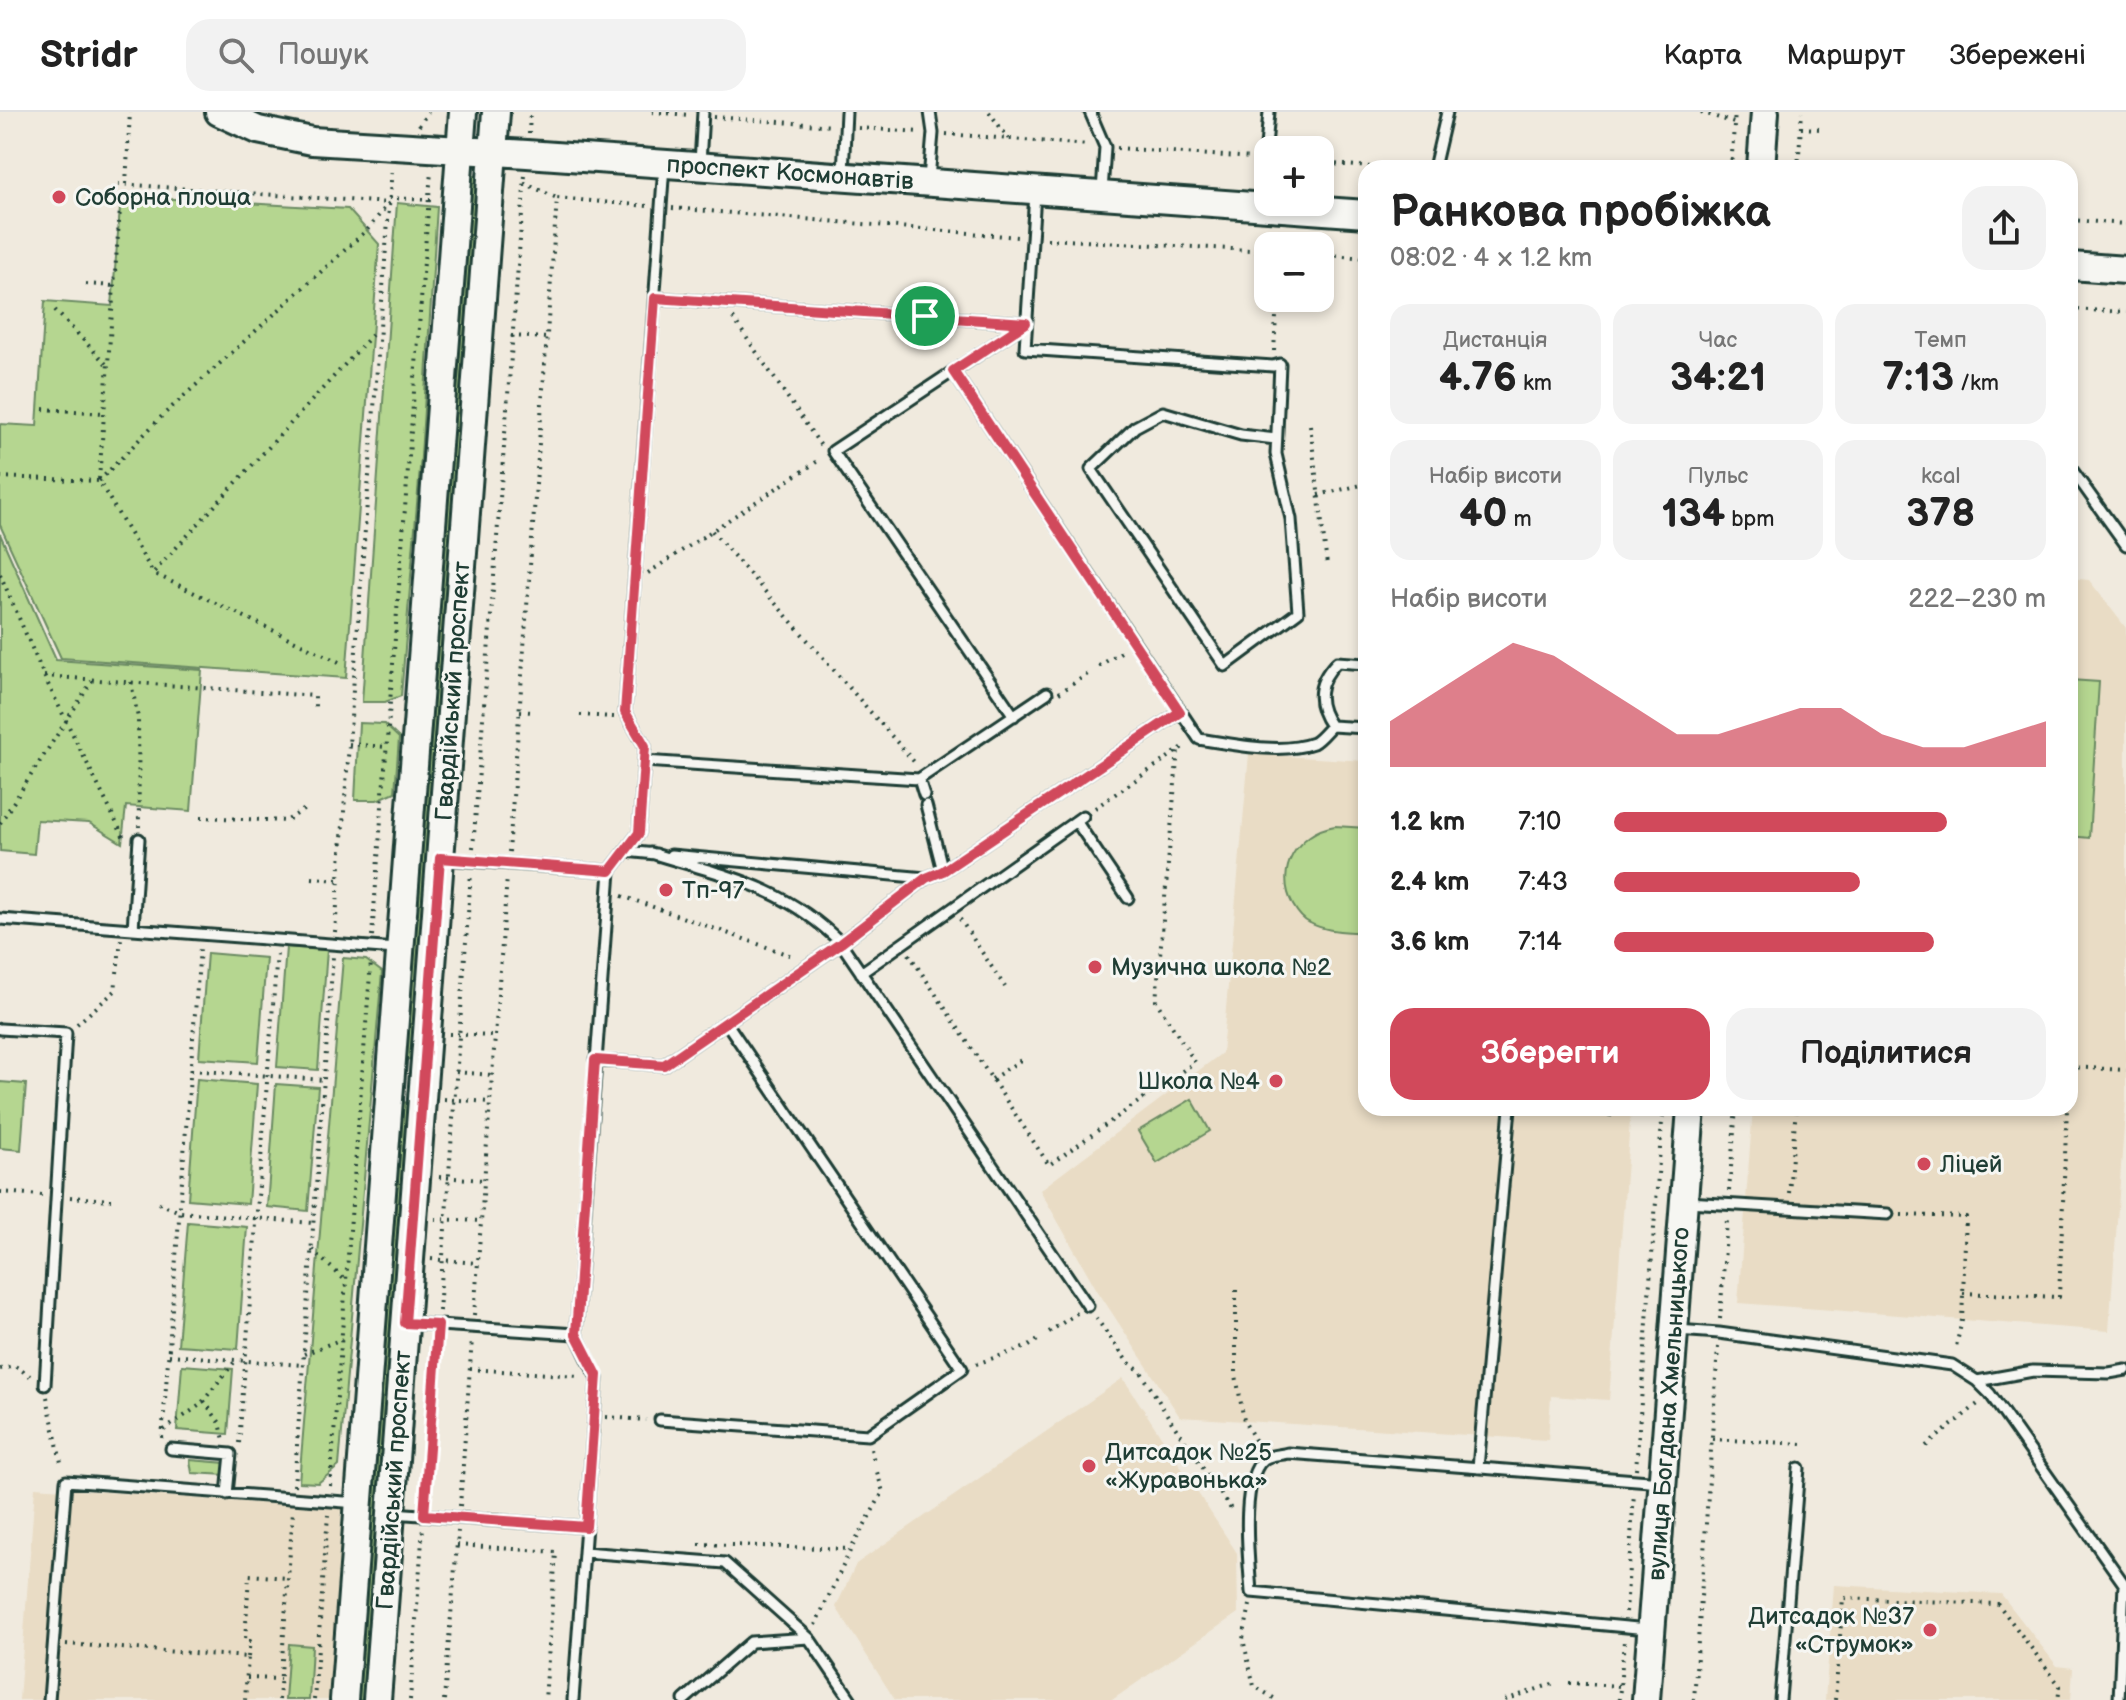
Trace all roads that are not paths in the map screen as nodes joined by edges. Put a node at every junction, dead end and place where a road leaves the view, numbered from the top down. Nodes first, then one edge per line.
1 (219, 112) edge
2 (463, 112) edge
3 (496, 112) edge
4 (846, 112) edge
5 (930, 112) edge
6 (1090, 112) edge
7 (1269, 112) edge
8 (1447, 112) edge
9 (1765, 112) edge
10 (703, 114) edge
11 (1267, 136) edge
12 (460, 150) junction
13 (493, 152) junction
14 (1436, 160) edge
15 (1762, 160) edge
16 (664, 163) junction
17 (700, 166) junction
18 (843, 176) junction
19 (929, 183) junction
20 (1035, 190) junction
21 (1102, 195) junction
22 (1254, 206) edge
23 (1334, 212) edge
24 (1358, 213) edge
25 (2078, 267) edge
26 (2126, 270) edge
27 (655, 298) junction
28 (1026, 323) junction
29 (953, 371) junction
30 (1276, 439) junction
31 (2078, 478) edge
32 (2126, 545) edge
33 (1358, 663) edge
34 (1047, 693) road end
35 (1180, 712) junction
36 (1014, 716) junction
37 (1331, 726) junction
38 (1358, 728) edge
39 (644, 761) junction
40 (922, 777) junction
41 (139, 839) road end
42 (625, 851) junction
43 (651, 853) junction
44 (440, 858) junction
45 (610, 871) junction
46 (943, 871) junction
47 (926, 878) junction
48 (1128, 898) dead end
49 (0, 919) edge
50 (128, 928) junction
51 (841, 943) junction
52 (400, 949) junction
53 (861, 973) junction
54 (726, 1022) junction
55 (0, 1029) edge
56 (595, 1060) junction
57 (390, 1080) junction
58 (432, 1091) junction
59 (1509, 1116) edge
60 (1690, 1116) edge
61 (1684, 1202) junction
62 (1888, 1214) road end
63 (1090, 1309) road end
64 (405, 1323) junction
65 (1674, 1330) junction
66 (576, 1334) junction
67 (2126, 1370) edge
68 (1977, 1381) junction
69 (45, 1385) road end
70 (660, 1420) road end
71 (171, 1446) road end
72 (1478, 1468) junction
73 (1799, 1468) dead end
74 (1663, 1482) junction
75 (227, 1494) junction
76 (358, 1503) junction
77 (391, 1513) junction
78 (586, 1527) junction
79 (584, 1552) junction
80 (1652, 1630) junction
81 (809, 1638) junction
82 (49, 1700) edge
83 (344, 1700) edge
84 (377, 1700) edge
85 (573, 1700) edge
86 (684, 1700) edge
87 (851, 1700) edge
88 (1646, 1700) edge
89 (1780, 1700) edge
90 (2119, 1700) edge

1 - 12 main road, проспект Космонавтів
2 - 12 main road, Гвардійський проспект
3 - 13 main road, Гвардійський проспект
4 - 18 lane
5 - 19 lane
6 - 21 lane
7 - 11 lane
8 - 14 lane
9 - 15 main road
10 - 17 lane
12 - 13 main road, проспект Космонавтів
12 - 52 main road, Гвардійський проспект
13 - 16 main road, проспект Космонавтів
13 - 44 main road, Гвардійський проспект
16 - 17 main road, проспект Космонавтів
16 - 27 lane
17 - 18 main road, проспект Космонавтів
18 - 19 main road, проспект Космонавтів
19 - 20 main road, проспект Космонавтів
20 - 21 main road, проспект Космонавтів
20 - 28 lane
21 - 22 main road, проспект Космонавтів
23 - 24 main road, проспект Космонавтів
25 - 26 main road
27 - 28 lane
27 - 39 lane
28 - 29 lane
28 - 30 lane
29 - 35 lane
29 - 36 lane
30 - 30 lane
31 - 32 lane
33 - 37 lane
34 - 36 lane
35 - 37 lane
35 - 46 lane
36 - 40 lane
37 - 38 lane
39 - 40 lane
39 - 42 lane
40 - 46 lane
41 - 50 lane
42 - 43 lane
42 - 45 lane
43 - 47 lane
43 - 51 lane
44 - 45 lane
44 - 58 main road, Гвардійський проспект
45 - 56 lane
46 - 47 lane
47 - 51 lane
48 - 53 lane
49 - 50 lane
50 - 52 lane
51 - 53 lane
51 - 54 lane
52 - 57 main road, Гвардійський проспект
53 - 63 lane
54 - 56 lane
54 - 70 lane
55 - 69 lane
56 - 66 lane
57 - 58 main road
57 - 76 main road, Гвардійський проспект
58 - 64 main road, Гвардійський проспект
59 - 72 lane
60 - 61 main road, вулиця Богдана Хмельницького
61 - 62 lane
61 - 65 main road, вулиця Богдана Хмельницького
64 - 66 lane
64 - 77 main road, Гвардійський проспект
65 - 68 lane
65 - 74 main road, вулиця Богдана Хмельницького
66 - 78 lane
67 - 68 lane
68 - 90 lane
71 - 75 lane
72 - 74 lane
72 - 80 lane
73 - 89 lane
74 - 80 main road, вулиця Богдана Хмельницького
75 - 76 lane
75 - 82 lane
76 - 83 main road, Гвардійський проспект
77 - 78 lane
77 - 84 main road, Гвардійський проспект
78 - 79 lane
79 - 81 lane
79 - 85 lane
80 - 88 main road, вулиця Богдана Хмельницького
81 - 86 lane
81 - 87 lane

